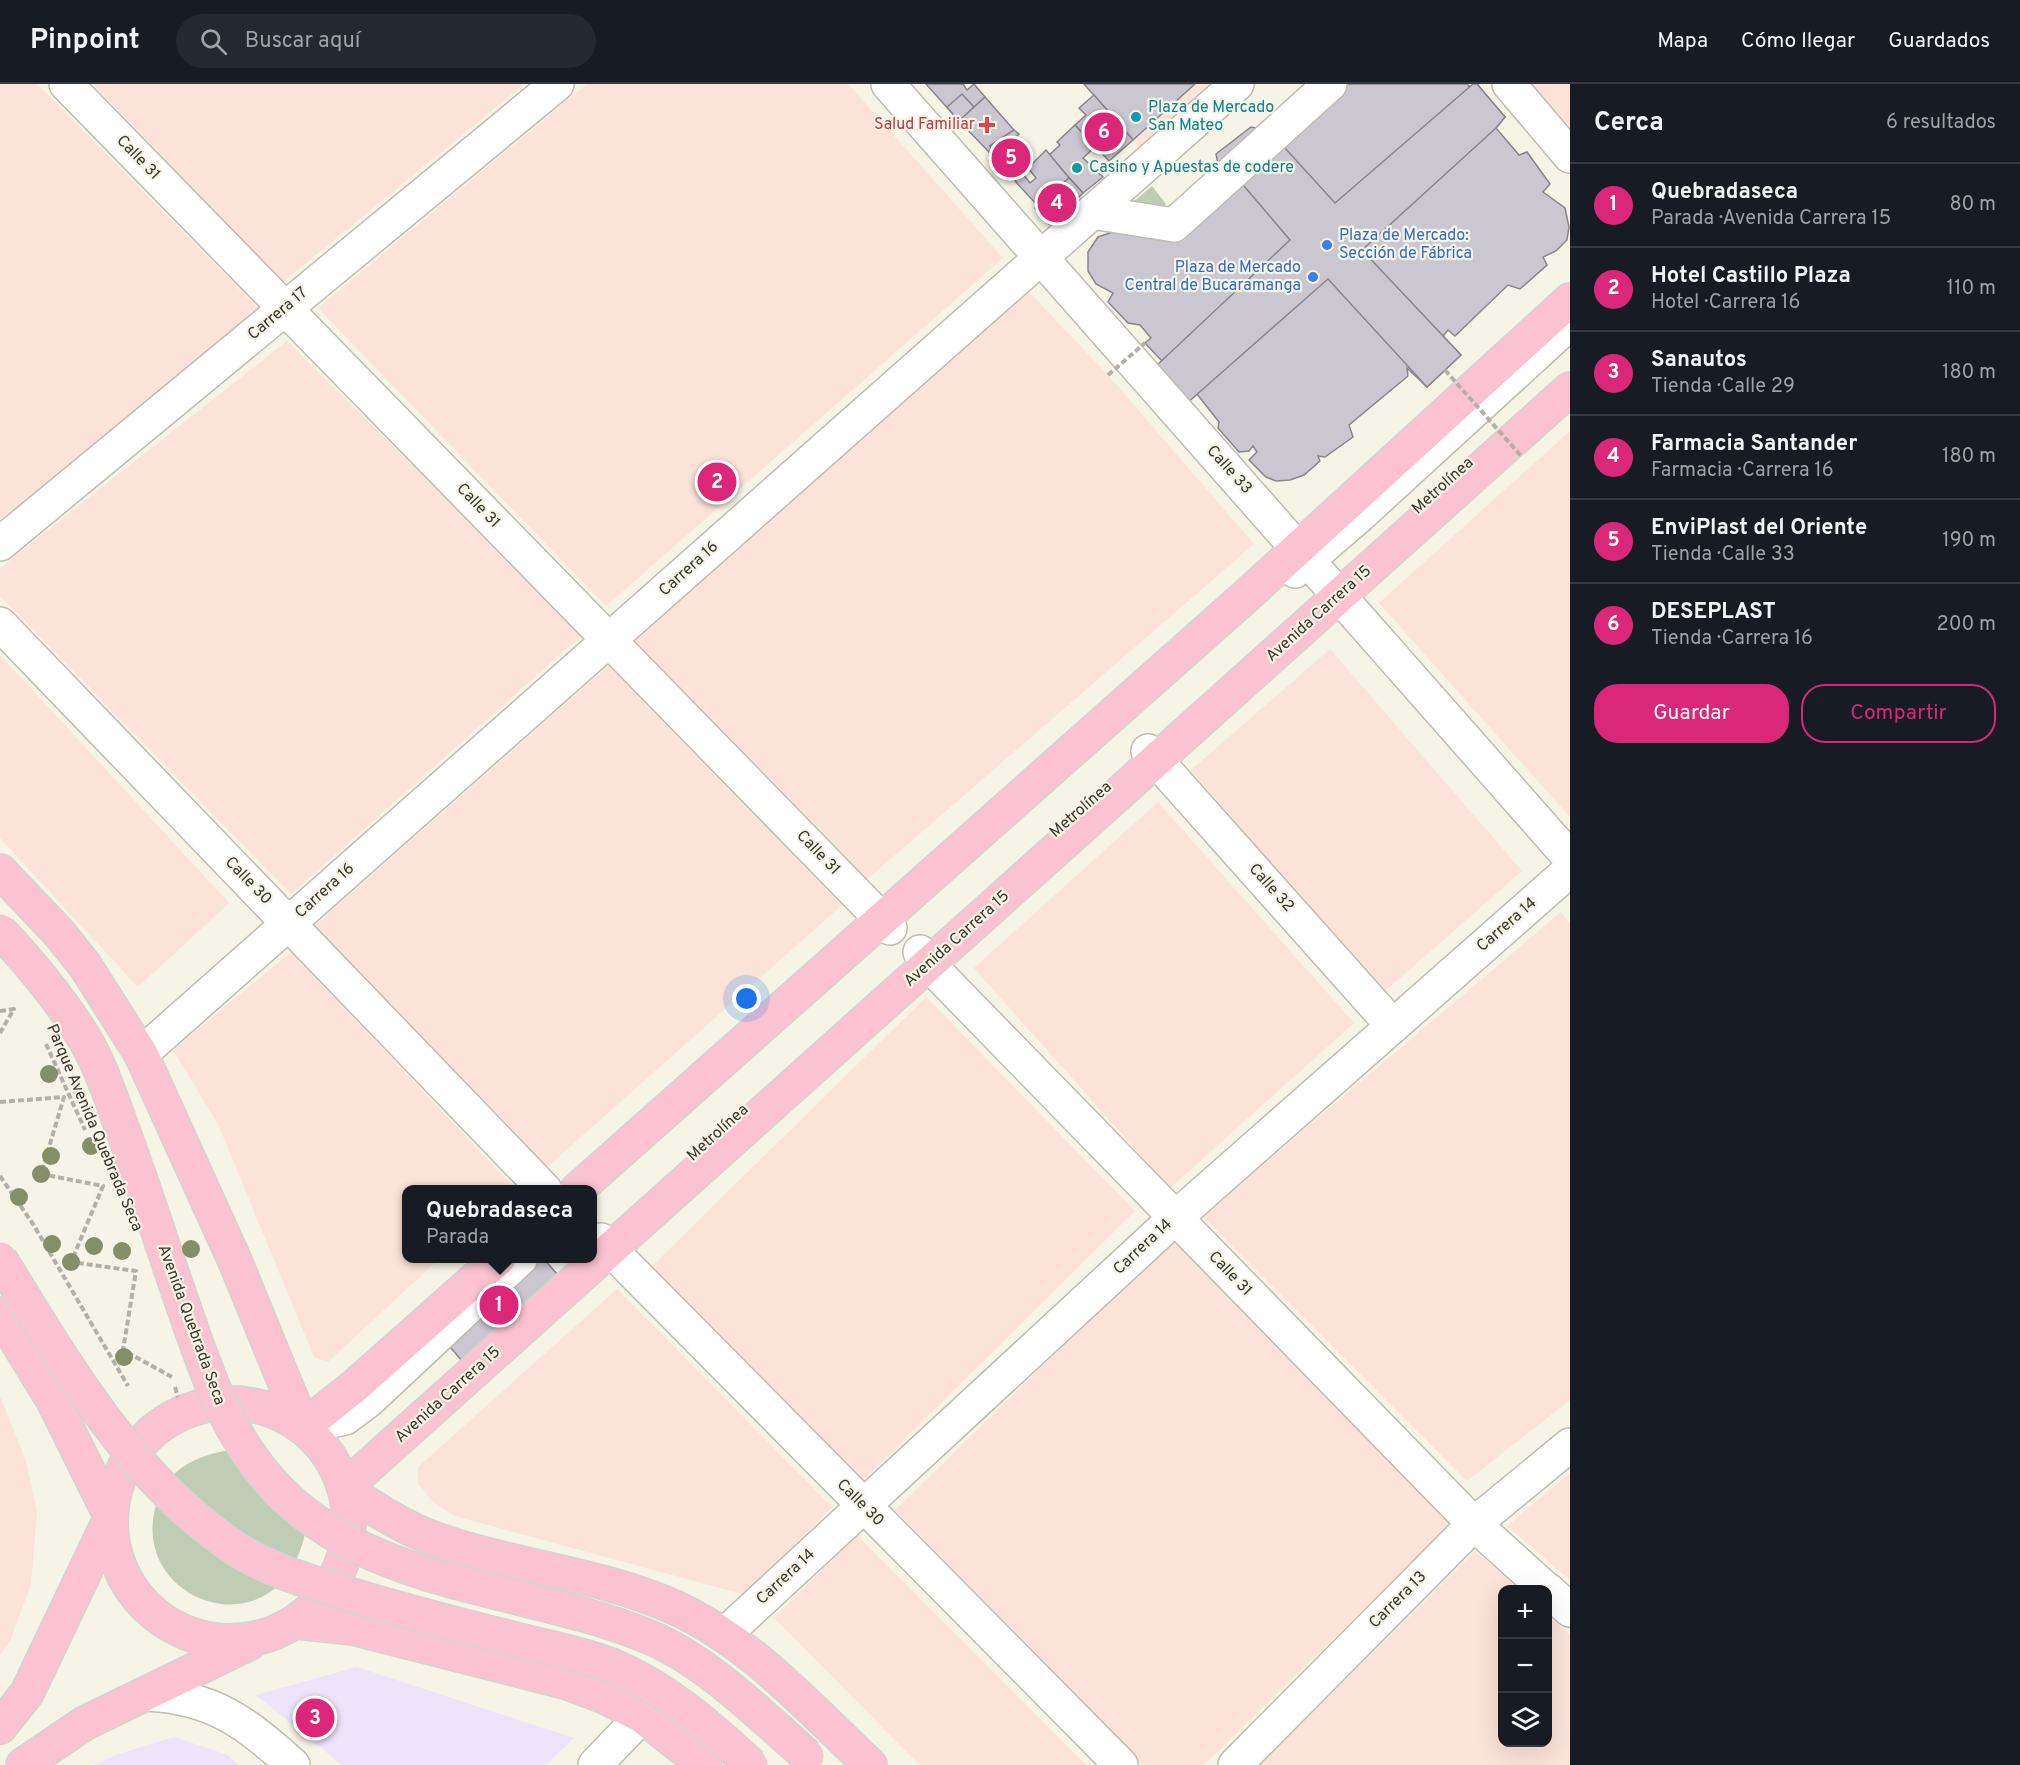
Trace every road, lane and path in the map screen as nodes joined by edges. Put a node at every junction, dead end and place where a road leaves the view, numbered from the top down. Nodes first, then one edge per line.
1 (66, 84) edge
2 (557, 84) edge
3 (888, 84) edge
4 (1237, 84) edge
5 (1330, 84) edge
6 (1516, 86) edge
7 (1570, 156) edge
8 (1092, 212) junction
9 (1041, 257) junction
10 (1570, 300) edge
11 (285, 308) junction
12 (1570, 323) edge
13 (1445, 370) dead end
14 (1570, 372) edge
15 (1570, 389) edge
16 (1522, 457) dead end
17 (0, 544) edge
18 (1303, 554) junction
19 (1336, 591) junction
20 (0, 624) edge
21 (609, 640) junction
22 (1152, 755) junction
23 (1570, 858) edge
24 (1570, 870) edge
25 (0, 871) edge
26 (289, 923) junction
27 (886, 923) junction
28 (0, 931) edge
29 (925, 958) junction
30 (0, 1011) edge
31 (1393, 1026) junction
32 (0, 1033) edge
33 (42, 1035) dead end
34 (141, 1054) junction
35 (0, 1102) edge
36 (88, 1136) dead end
37 (0, 1176) edge
38 (105, 1178) dead end
39 (540, 1185) edge
40 (583, 1185) edge
41 (109, 1188) dead end
42 (597, 1188) edge
43 (1175, 1218) junction
44 (597, 1248) edge
45 (597, 1250) edge
46 (0, 1259) edge
47 (493, 1263) edge
48 (516, 1263) edge
49 (581, 1263) edge
50 (138, 1264) dead end
51 (142, 1276) dead end
52 (0, 1314) edge
53 (128, 1386) dead end
54 (182, 1412) junction
55 (303, 1427) junction
56 (1570, 1445) edge
57 (344, 1488) junction
58 (863, 1506) junction
59 (111, 1517) junction
60 (1474, 1524) junction
61 (1541, 1585) edge
62 (1552, 1594) edge
63 (1570, 1610) edge
64 (297, 1622) junction
65 (725, 1634) junction
66 (262, 1637) junction
67 (146, 1694) junction
68 (642, 1716) junction
69 (0, 1727) edge
70 (811, 1761) edge
71 (23, 1765) edge
72 (293, 1765) edge
73 (595, 1765) edge
74 (704, 1765) edge
75 (751, 1765) edge
76 (870, 1765) edge
77 (1121, 1765) edge
78 (1235, 1765) edge

1 - 11 street, Calle 31
2 - 11 street, Carrera 17
3 - 9 street, Calle 33
4 - 8 street, Carrera 16
5 - 8 street
6 - 7 street
8 - 9 street, Carrera 16
9 - 18 street, Calle 33
9 - 21 street, Carrera 16
10 - 18 main road
11 - 17 street, Carrera 17
11 - 21 street, Calle 31
12 - 18 street, Metrolínea
13 - 16 path, bridge
14 - 19 street, Metrolínea
15 - 19 main road, Avenida Carrera 15
18 - 19 street, Calle 33
18 - 27 main road
19 - 22 main road, Avenida Carrera 15
19 - 23 street, Calle 33
20 - 26 street, Calle 30
21 - 26 street, Carrera 16
21 - 27 street, Calle 31
22 - 29 main road, Avenida Carrera 15
22 - 31 street, Calle 32
24 - 31 street, Carrera 14
25 - 34 main road
26 - 34 street, Carrera 16
26 - 39 street, Calle 30
27 - 40 main road
27 - 42 street
28 - 70 main road, Avenida Quebrada Seca, bridge
29 - 43 street, Calle 31
29 - 44 main road, Avenida Carrera 15
30 - 32 path
31 - 43 street, Carrera 14
33 - 36 path, Parque Avenida Quebrada Seca
34 - 55 main road
35 - 54 path, Parque Avenida Quebrada Seca
37 - 53 path
38 - 41 path, Parque Avenida Quebrada Seca
43 - 58 street, Carrera 14
43 - 60 street, Calle 31
45 - 58 street, Calle 30
46 - 75 main road, bridge
47 - 55 main road
48 - 55 street
49 - 57 main road, Avenida Carrera 15
50 - 51 path
52 - 59 main road
54 - 55 main road
54 - 59 main road
55 - 57 main road
56 - 60 street, Carrera 13
57 - 64 main road
57 - 65 main road
58 - 65 street, Carrera 14
58 - 77 street, Calle 30
59 - 66 main road
59 - 69 main road
60 - 61 street, Calle 31
60 - 78 street, Carrera 13
62 - 63 street, Calle 31
64 - 66 main road
64 - 68 main road
65 - 76 main road
66 - 67 main road
67 - 71 main road
67 - 72 street
68 - 73 street
68 - 74 main road

